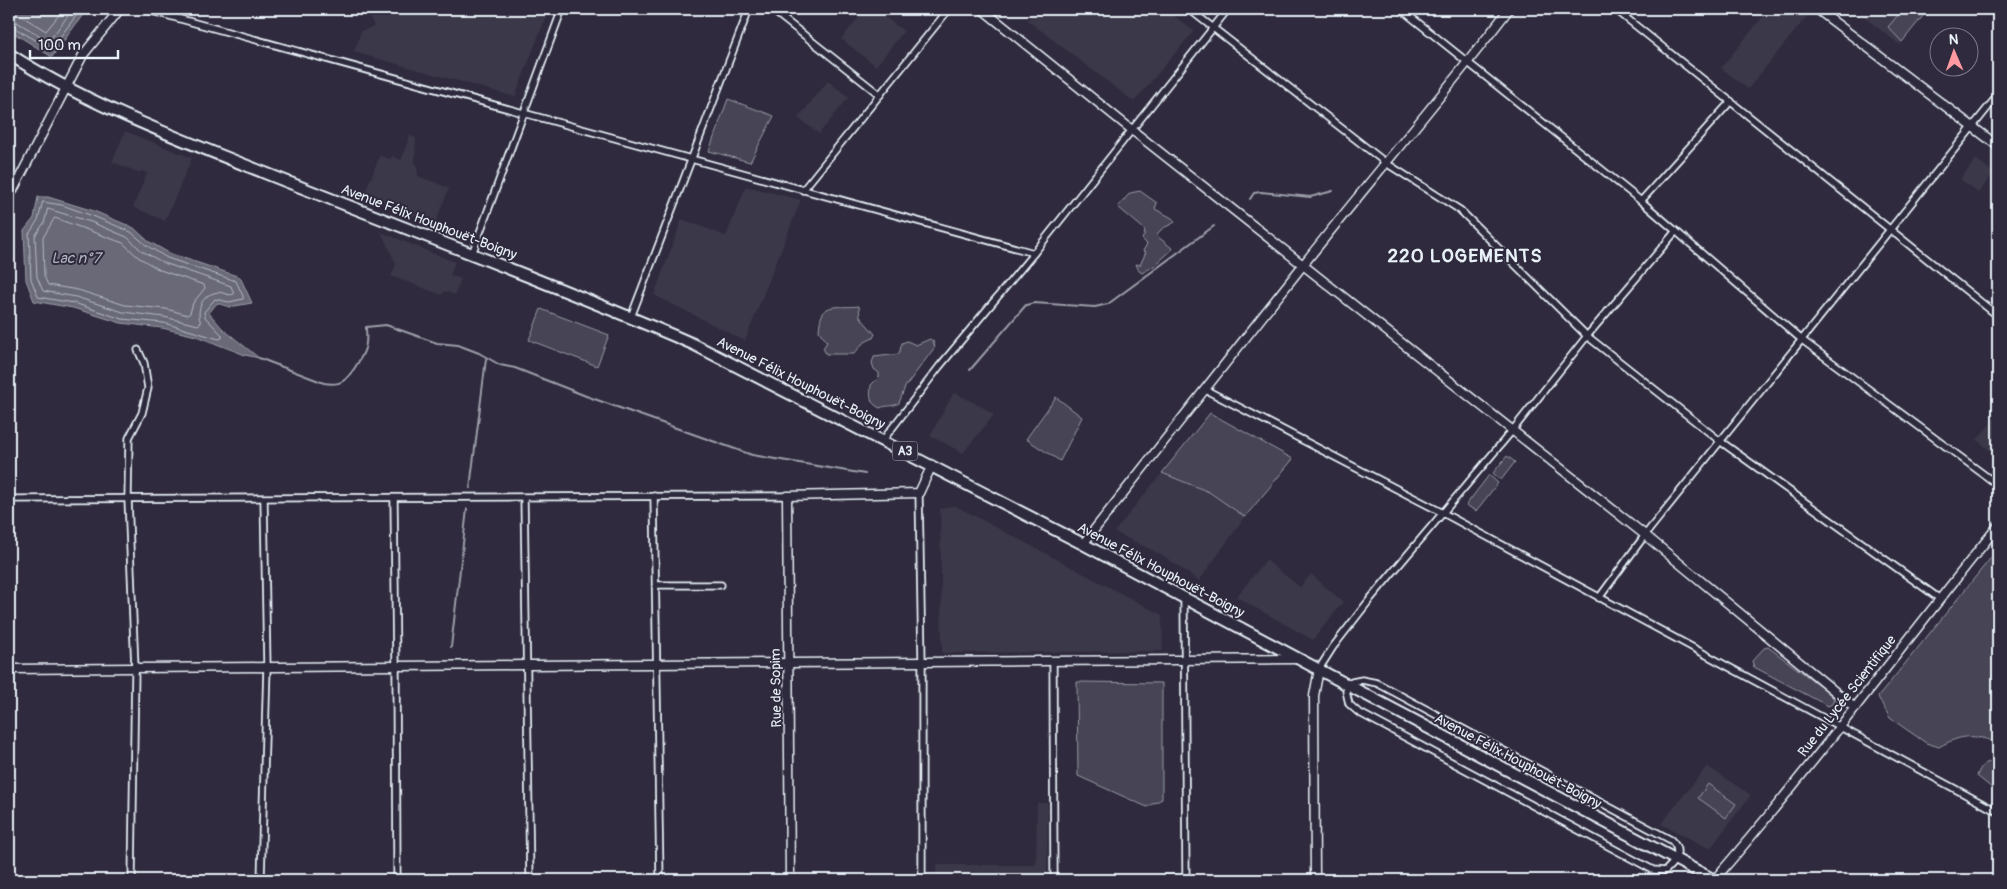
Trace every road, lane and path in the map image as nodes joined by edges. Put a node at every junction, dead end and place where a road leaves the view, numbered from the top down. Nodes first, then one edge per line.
1 (120, 9) edge
2 (144, 9) edge
3 (562, 9) edge
4 (749, 9) edge
5 (771, 9) edge
6 (950, 9) edge
7 (982, 9) edge
8 (1189, 9) edge
9 (1228, 9) edge
10 (1401, 9) edge
11 (1510, 9) edge
12 (1615, 9) edge
13 (1817, 9) edge
14 (1214, 27) junction
15 (9, 54) edge
16 (1468, 62) junction
17 (66, 87) junction
18 (880, 95) junction
19 (1998, 95) edge
20 (1731, 102) junction
21 (523, 113) junction
22 (1974, 126) junction
23 (1132, 130) junction
24 (1998, 146) edge
25 (691, 159) junction
26 (1386, 163) junction
27 (803, 190) junction
28 (9, 198) edge
29 (1641, 201) junction
30 (1890, 230) junction
31 (1676, 231) junction
32 (1034, 253) junction
33 (472, 254) junction
34 (1303, 264) junction
35 (1998, 316) edge
36 (631, 317) junction
37 (1588, 336) junction
38 (1802, 340) junction
39 (138, 350) dead end
40 (1206, 390) junction
41 (1512, 431) junction
42 (883, 440) junction
43 (1720, 442) junction
44 (932, 465) junction
45 (1998, 485) edge
46 (919, 492) junction
47 (654, 496) junction
48 (787, 496) junction
49 (524, 498) junction
50 (9, 499) edge
51 (128, 499) junction
52 (264, 499) junction
53 (394, 499) junction
54 (1443, 513) junction
55 (1998, 526) edge
56 (1645, 535) junction
57 (1083, 544) junction
58 (656, 585) junction
59 (721, 585) dead end
60 (1184, 598) junction
61 (1599, 598) junction
62 (1940, 599) junction
63 (1299, 659) junction
64 (1185, 660) junction
65 (1053, 661) junction
66 (922, 662) junction
67 (788, 663) junction
68 (657, 664) junction
69 (526, 665) junction
70 (396, 666) junction
71 (267, 667) junction
72 (135, 668) junction
73 (9, 669) edge
74 (1319, 669) junction
75 (1348, 686) junction
76 (1855, 708) junction
77 (1839, 727) junction
78 (1998, 812) edge
79 (1676, 861) junction
80 (1186, 879) edge
81 (132, 880) edge
82 (261, 880) edge
83 (397, 880) edge
84 (530, 880) edge
85 (660, 880) edge
86 (790, 880) edge
87 (922, 880) edge
88 (1054, 880) edge
89 (1095, 880) edge
90 (1271, 880) edge
91 (1316, 880) edge
92 (1714, 880) edge

1 - 17 street
2 - 21 street
3 - 21 street
4 - 25 street
5 - 18 street
6 - 18 street
7 - 23 street
8 - 14 street
9 - 14 street
10 - 16 street
11 - 16 street
12 - 20 street
13 - 22 street
14 - 23 street
14 - 26 street
15 - 17 highway, Avenue Félix Houphouët-Boigny / A3
16 - 26 street
16 - 29 street
17 - 28 street
17 - 33 highway, Avenue Félix Houphouët-Boigny / A3
18 - 27 street
19 - 22 street
20 - 29 street
20 - 30 street
21 - 25 street
21 - 33 street
22 - 24 street
22 - 30 street
23 - 32 street
23 - 34 street
25 - 27 street
25 - 36 street
26 - 34 street
26 - 37 street
27 - 32 street
29 - 31 street
30 - 35 street
30 - 38 street
31 - 37 street
31 - 38 street
32 - 42 street
33 - 36 highway, Avenue Félix Houphouët-Boigny / A3
34 - 40 street
34 - 41 street
36 - 42 highway, Avenue Félix Houphouët-Boigny / A3
37 - 41 street
37 - 43 street
38 - 43 street
38 - 45 street
39 - 51 street
40 - 54 street
40 - 57 street
41 - 54 street
41 - 56 street
42 - 44 highway, Avenue Félix Houphouët-Boigny / A3
43 - 56 street
43 - 62 street
44 - 46 street
44 - 57 highway, Avenue Félix Houphouët-Boigny / A3
46 - 48 street
46 - 66 street
47 - 48 street
47 - 49 street
47 - 58 street
48 - 67 street, Rue de Sopim
49 - 53 street
49 - 69 street
50 - 51 street
51 - 52 street
51 - 72 street
52 - 53 street
52 - 71 street
53 - 70 street
54 - 61 street
54 - 74 street
55 - 62 street, Rue du Lycée Scientifique
56 - 61 street
56 - 76 street
57 - 60 highway, Avenue Félix Houphouët-Boigny / A3
58 - 59 street
58 - 68 street
60 - 63 highway, Avenue Félix Houphouët-Boigny / A3
60 - 64 street
61 - 77 street
62 - 76 street, Rue du Lycée Scientifique
63 - 64 street
63 - 74 highway, Avenue Félix Houphouët-Boigny / A3
64 - 65 street
64 - 80 street
65 - 66 street
65 - 88 street
66 - 67 street
66 - 87 street
67 - 68 street
67 - 86 street, Rue de Sopim
68 - 69 street
68 - 85 street
69 - 70 street
69 - 84 street
70 - 71 street
70 - 83 street
71 - 72 street
71 - 82 street
72 - 73 street
72 - 81 street
74 - 75 highway, Avenue Félix Houphouët-Boigny / A3
74 - 91 street
75 - 79 highway, Avenue Félix Houphouët-Boigny / A3
75 - 79 street
75 - 79 street
76 - 77 street, Rue du Lycée Scientifique
77 - 78 street
77 - 92 street, Rue du Lycée Scientifique
79 - 92 highway, Avenue Félix Houphouët-Boigny / A3
80 - 89 street
80 - 90 street

